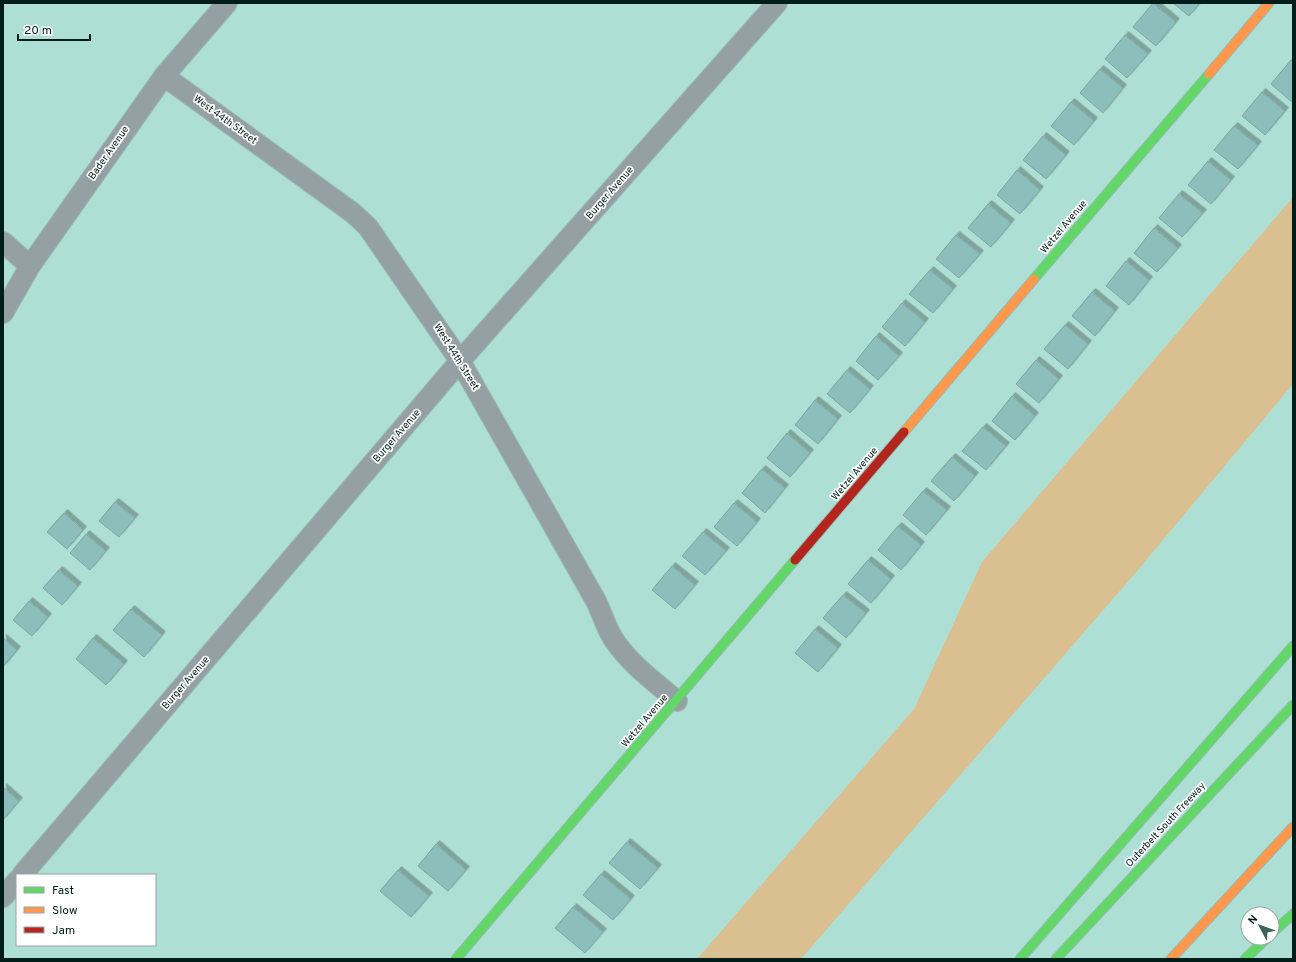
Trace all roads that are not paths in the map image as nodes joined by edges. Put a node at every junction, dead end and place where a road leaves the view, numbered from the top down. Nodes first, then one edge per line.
1 (228, 3) edge
2 (777, 3) edge
3 (1269, 3) edge
4 (164, 76) junction
5 (3, 242) edge
6 (30, 266) junction
7 (3, 313) edge
8 (460, 362) junction
9 (1293, 646) edge
10 (677, 701) junction
11 (1293, 706) edge
12 (1293, 827) edge
13 (23, 874) edge
14 (16, 882) edge
15 (3, 897) edge
16 (1293, 914) edge
17 (1280, 926) edge
18 (1259, 946) edge
19 (456, 959) edge
20 (1020, 959) edge
21 (1056, 959) edge
22 (1171, 959) edge
23 (1245, 959) edge

1 - 4 street, Bader Avenue
2 - 8 street, Burger Avenue
3 - 10 main road, Wetzel Avenue
4 - 6 street, Bader Avenue
4 - 8 street, West 44th Street
5 - 6 street
6 - 7 street, Bader Avenue
8 - 10 street, West 44th Street
8 - 13 street, Burger Avenue
9 - 20 main road
10 - 19 main road, Wetzel Avenue
11 - 21 main road, Outerbelt South Freeway
12 - 22 main road
14 - 15 street
16 - 17 main road
18 - 23 main road

